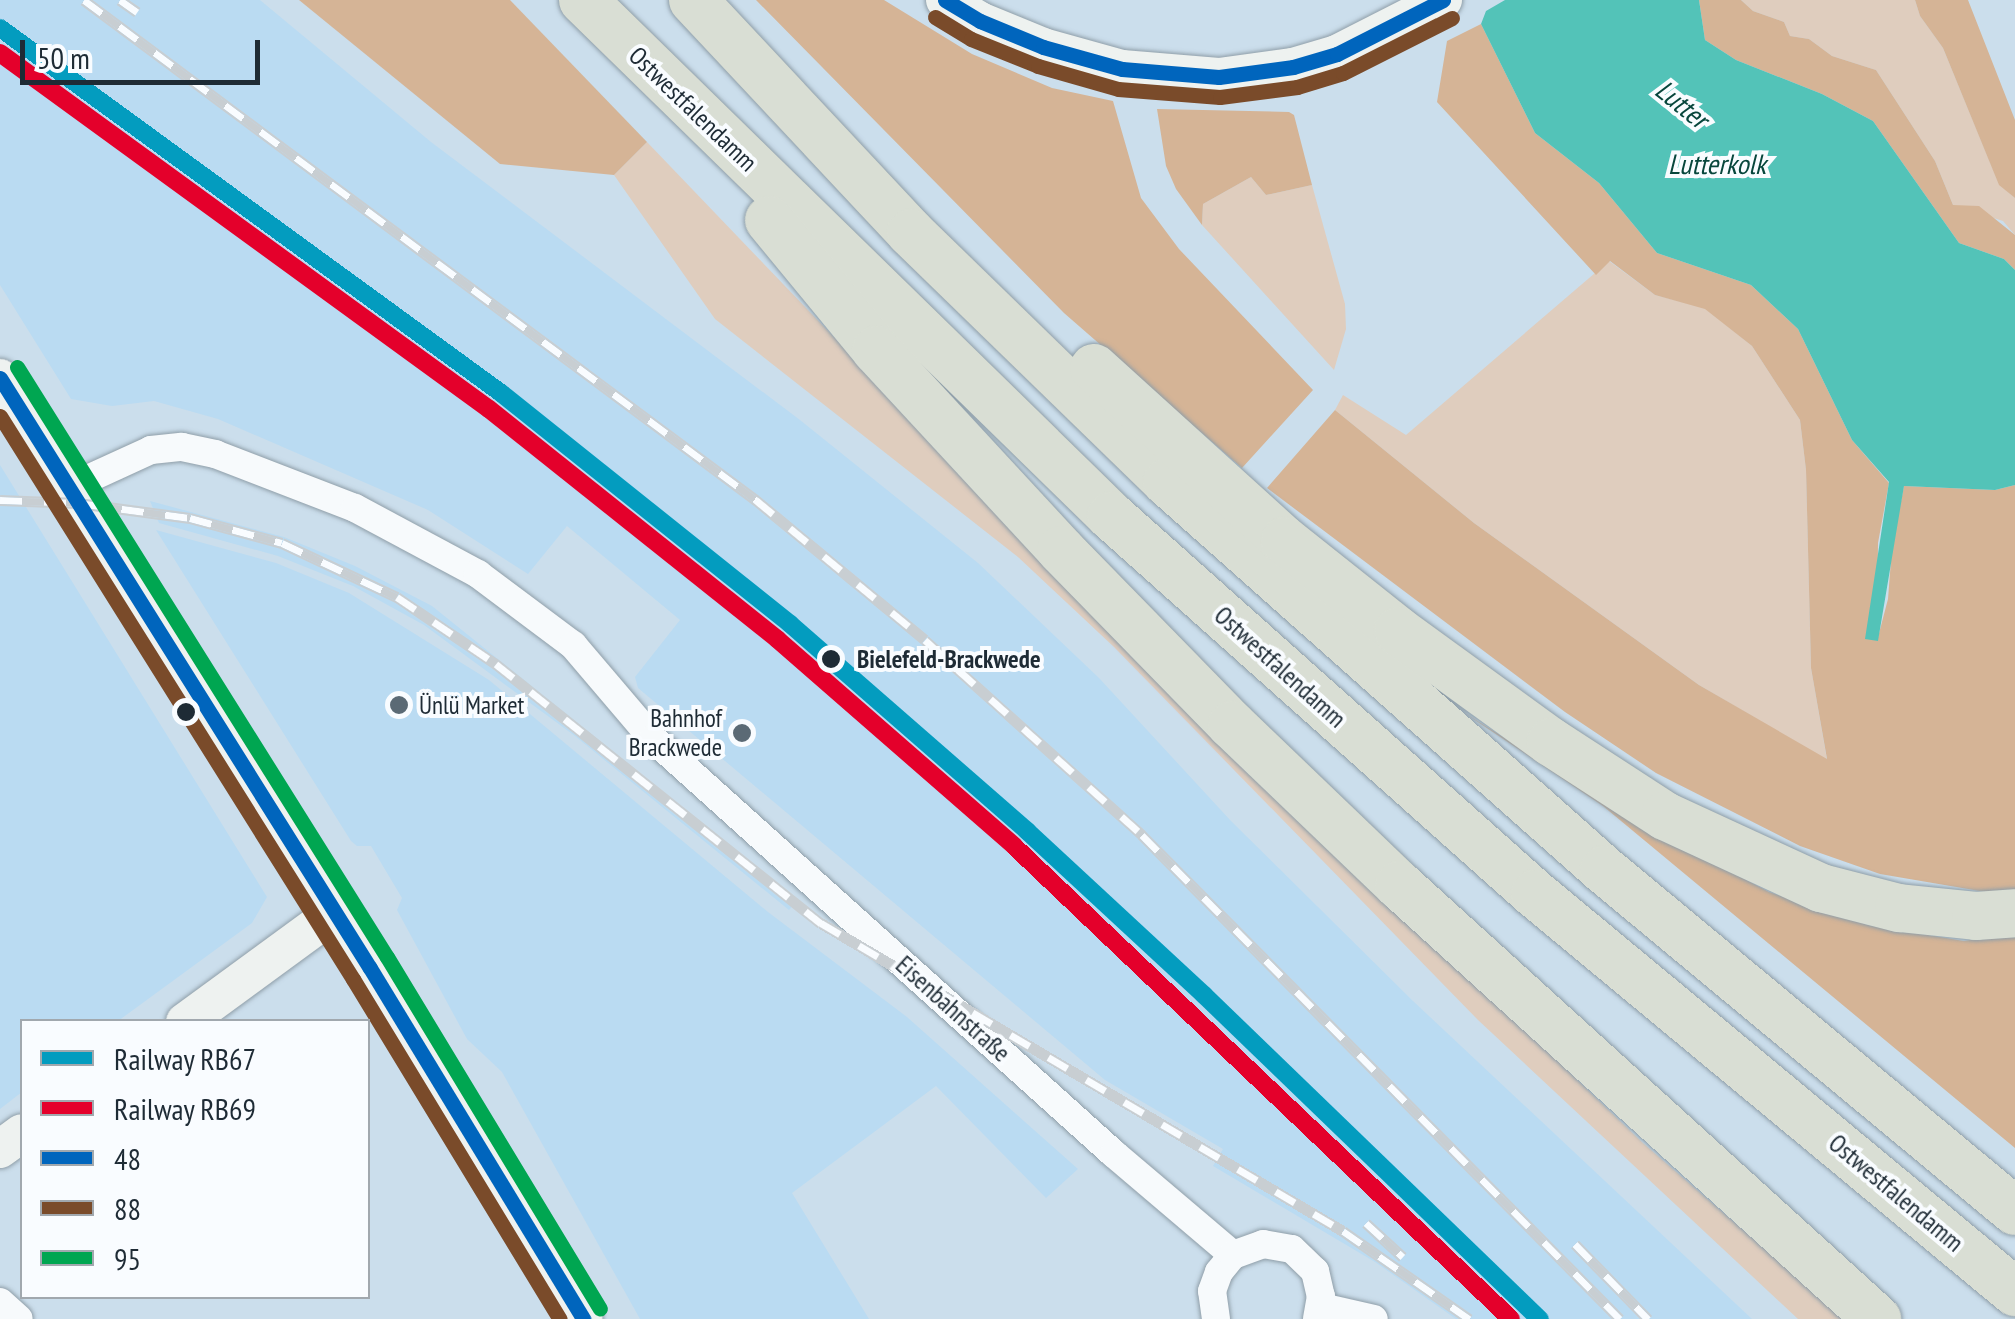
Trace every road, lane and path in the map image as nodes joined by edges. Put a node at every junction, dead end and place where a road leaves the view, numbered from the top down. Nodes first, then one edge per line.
1 (583, 0) edge
2 (693, 0) edge
3 (945, 0) edge
4 (1444, 0) edge
5 (618, 36) junction
6 (756, 66) junction
7 (0, 378) edge
8 (68, 488) junction
9 (334, 913) junction
10 (2015, 913) edge
11 (189, 1019) edge
12 (2015, 1211) edge
13 (1233, 1255) junction
14 (2007, 1286) edge
15 (0, 1302) edge
16 (1319, 1313) edge
17 (19, 1319) edge
18 (582, 1319) edge
19 (1216, 1319) edge
20 (1374, 1319) edge
21 (1877, 1319) edge

1 - 5 highway, Ostwestfalendamm
2 - 6 highway
3 - 4 street
5 - 14 highway, Ostwestfalendamm
5 - 21 highway
6 - 10 highway
6 - 12 highway
7 - 8 street
8 - 9 street
8 - 13 street, Eisenbahnstraße
9 - 11 street
9 - 18 street
13 - 16 street
13 - 19 street
15 - 17 street
16 - 20 street

